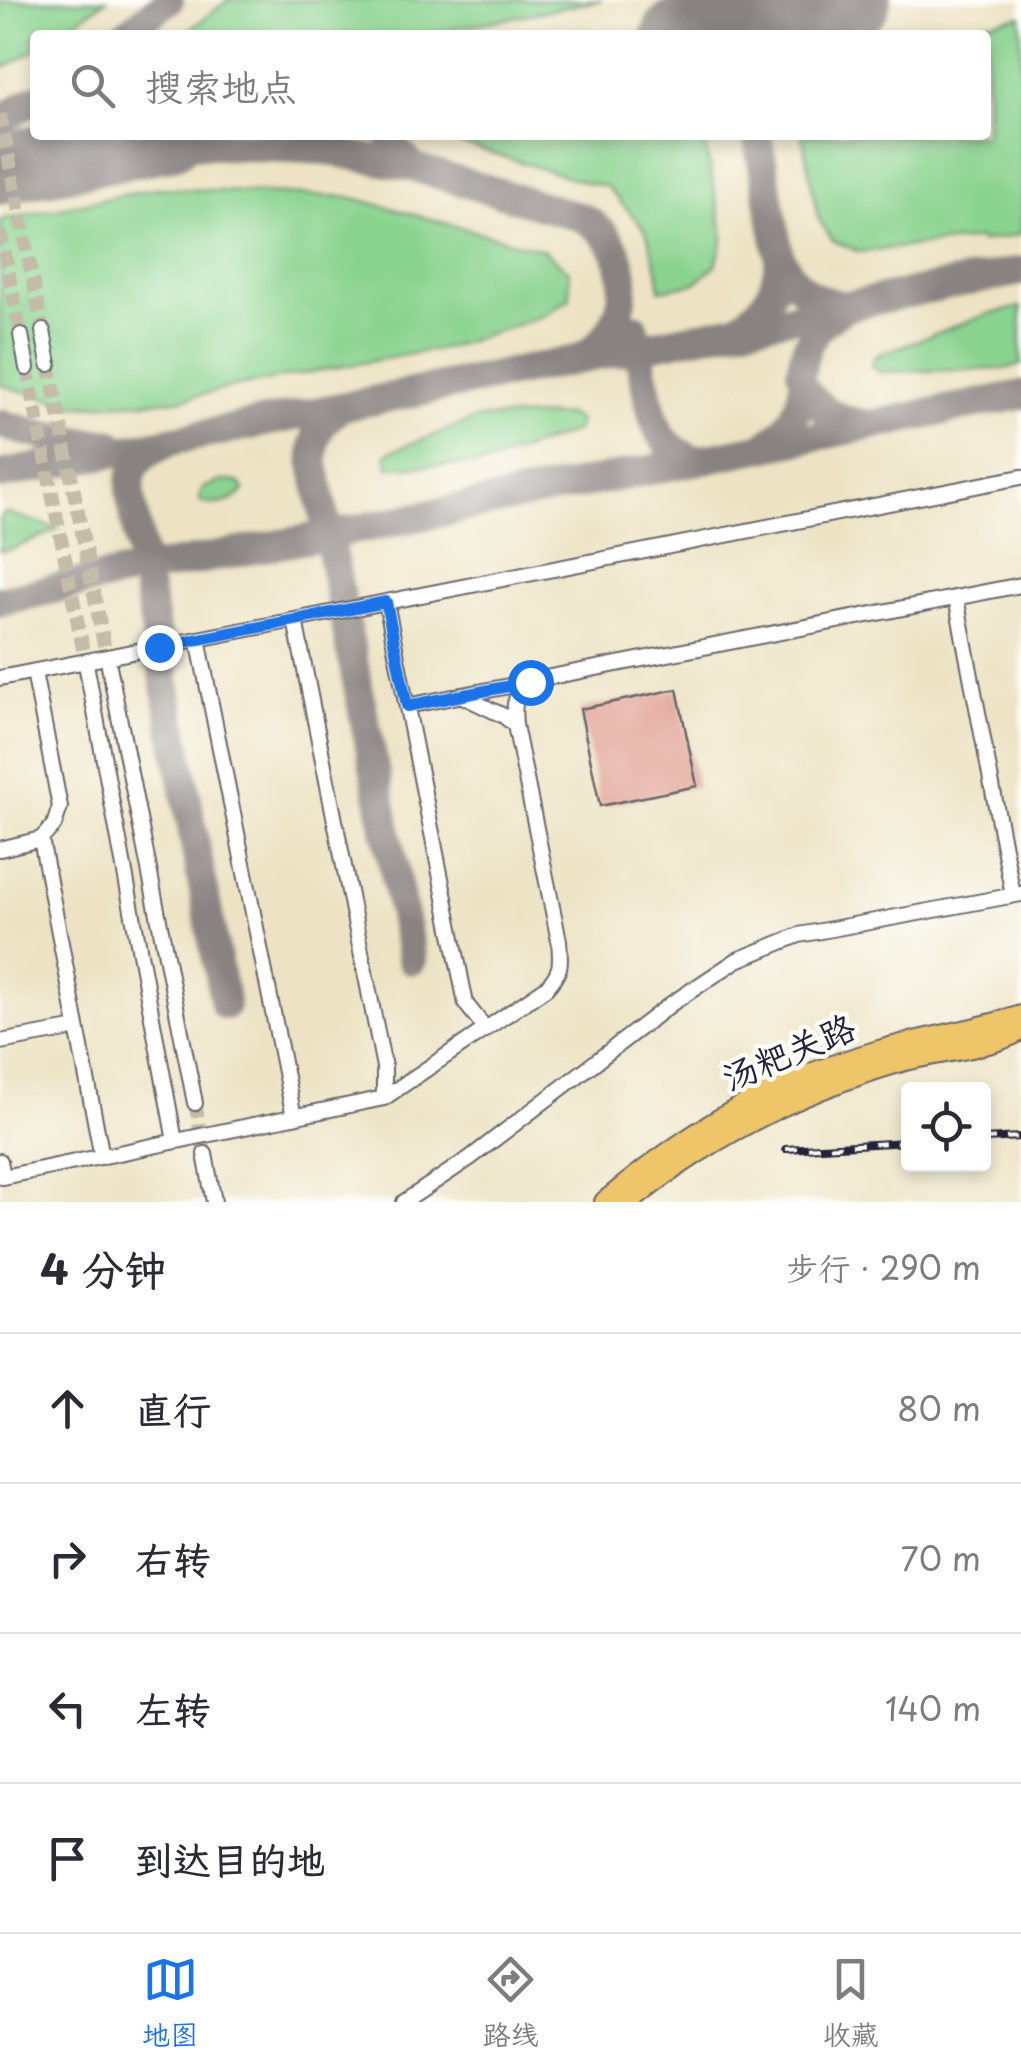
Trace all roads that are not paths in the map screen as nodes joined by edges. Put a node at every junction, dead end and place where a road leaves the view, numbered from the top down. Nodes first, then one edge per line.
1 (43, 331) tunnel mouth
2 (21, 335) tunnel mouth
3 (49, 364) tunnel mouth
4 (27, 368) tunnel mouth
5 (1021, 478) edge
6 (1021, 586) edge
7 (956, 598) junction
8 (386, 602) junction
9 (295, 620) junction
10 (198, 639) junction
11 (108, 666) tunnel mouth
12 (87, 669) tunnel mouth
13 (34, 672) junction
14 (0, 678) edge
15 (530, 682) junction
16 (460, 696) junction
17 (407, 706) junction
18 (515, 725) junction
19 (41, 840) junction
20 (0, 849) edge
21 (1017, 894) edge
22 (1021, 1016) edge
23 (77, 1028) junction
24 (485, 1028) junction
25 (1021, 1030) edge
26 (0, 1042) edge
27 (384, 1098) junction
28 (195, 1104) tunnel mouth
29 (294, 1117) junction
30 (175, 1141) junction
31 (205, 1154) tunnel mouth
32 (102, 1156) junction
33 (0, 1162) edge
34 (214, 1202) edge
35 (404, 1202) edge
36 (605, 1202) edge
37 (629, 1202) edge

1 - 3 street
2 - 4 street
5 - 8 street
6 - 7 street
7 - 15 street
7 - 21 street
8 - 9 street
8 - 17 street
9 - 10 street
9 - 27 street
10 - 13 street
10 - 29 street
11 - 28 street
12 - 30 street
13 - 14 street
13 - 19 street
15 - 16 street
15 - 18 street
16 - 17 street
16 - 18 street
17 - 24 street
18 - 24 street
19 - 20 street
19 - 23 street
21 - 35 street
22 - 36 highway, 汤粑关路
23 - 26 street
23 - 32 street
24 - 27 street
25 - 37 highway, 汤粑关路
27 - 29 street
29 - 30 street
30 - 32 street
31 - 34 street
32 - 33 street

